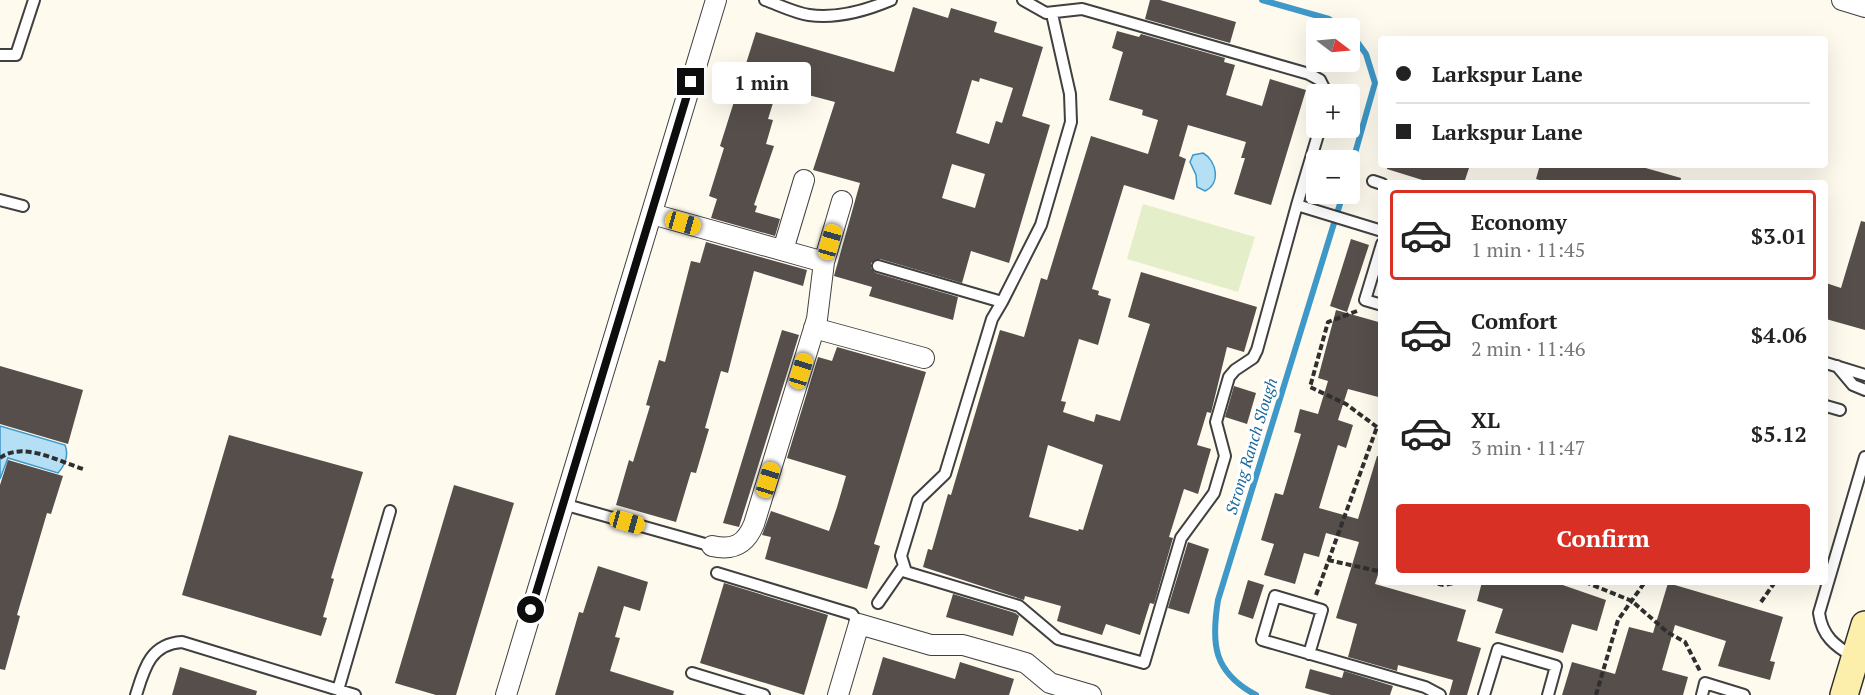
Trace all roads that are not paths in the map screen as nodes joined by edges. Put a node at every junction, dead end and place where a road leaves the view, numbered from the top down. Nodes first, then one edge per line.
1 (34, 0) edge
2 (716, 0) edge
3 (765, 0) edge
4 (891, 0) edge
5 (1023, 0) edge
6 (1842, 0) edge
7 (1865, 7) edge
8 (1052, 14) junction
9 (0, 55) edge
10 (1322, 84) edge
11 (1317, 138) edge
12 (804, 180) dead end
13 (0, 200) edge
14 (842, 201) dead end
15 (1297, 205) junction
16 (22, 206) dead end
17 (652, 214) junction
18 (1378, 230) edge
19 (783, 250) junction
20 (1378, 257) edge
21 (824, 262) junction
22 (878, 266) dead end
23 (1002, 302) junction
24 (1378, 304) edge
25 (814, 328) junction
26 (924, 358) dead end
27 (1828, 364) edge
28 (1837, 366) junction
29 (1865, 375) edge
30 (1865, 390) edge
31 (1828, 407) edge
32 (1840, 410) dead end
33 (1865, 457) edge
34 (563, 504) junction
35 (390, 511) dead end
36 (712, 546) joint
37 (903, 567) junction
38 (717, 573) dead end
39 (878, 603) dead end
40 (859, 624) junction
41 (1865, 625) edge
42 (1309, 654) junction
43 (1855, 658) junction
44 (692, 673) dead end
45 (338, 690) junction
46 (136, 695) edge
47 (355, 695) edge
48 (506, 695) edge
49 (764, 695) edge
50 (838, 695) edge
51 (1091, 695) edge
52 (1440, 695) edge
53 (1484, 695) edge
54 (1548, 695) edge
55 (1702, 695) edge
56 (1744, 695) edge
57 (1844, 695) edge

1 - 9 lane
2 - 17 street
3 - 4 lane
5 - 8 lane
6 - 7 street
8 - 10 lane
8 - 23 lane
11 - 15 lane
12 - 19 street
13 - 16 lane
14 - 21 street
15 - 18 lane
15 - 37 lane
17 - 19 street
17 - 34 street
19 - 21 street
20 - 24 lane
21 - 25 street
22 - 23 lane
23 - 37 lane
25 - 26 street
25 - 36 street
27 - 28 lane
28 - 29 lane
28 - 30 lane
31 - 32 lane
33 - 43 lane
34 - 36 lane
34 - 48 street
35 - 45 lane
37 - 39 lane
38 - 40 lane
40 - 50 street
40 - 51 street
41 - 43 street
42 - 42 lane
42 - 52 lane
43 - 57 street
44 - 49 lane
45 - 46 lane
45 - 47 lane
53 - 54 lane
55 - 56 lane

